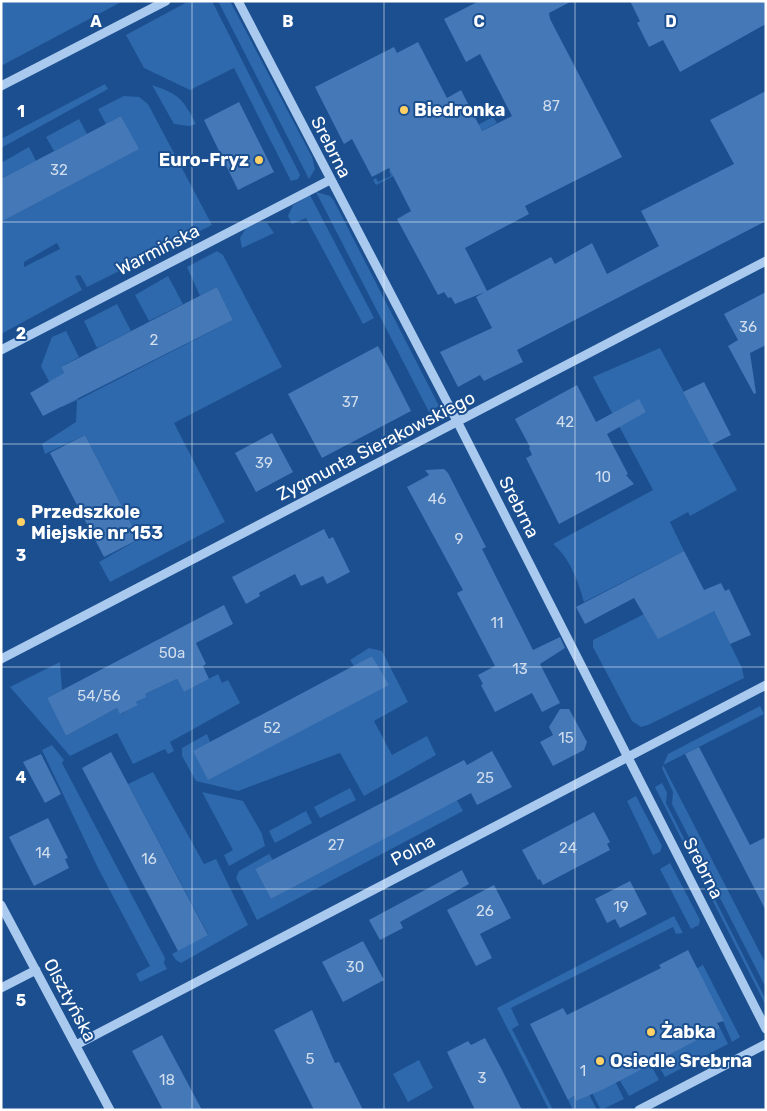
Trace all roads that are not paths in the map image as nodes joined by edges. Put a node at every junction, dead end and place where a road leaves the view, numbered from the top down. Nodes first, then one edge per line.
1 (166, 1) edge
2 (238, 1) edge
3 (1, 86) edge
4 (330, 180) junction
5 (766, 261) edge
6 (1, 350) edge
7 (458, 423) junction
8 (1, 660) edge
9 (766, 685) edge
10 (628, 756) junction
11 (1, 905) edge
12 (36, 970) junction
13 (1, 988) edge
14 (766, 1030) edge
15 (766, 1044) edge
16 (76, 1045) junction
17 (110, 1110) edge
18 (639, 1110) edge

1 - 3 street
2 - 4 street, Srebrna
4 - 6 street, Warmińska
4 - 7 street, Srebrna
5 - 7 street, Zygmunta Sierakowskiego
7 - 8 street, Zygmunta Sierakowskiego
7 - 10 street, Srebrna
9 - 10 street, Polna
10 - 14 street, Srebrna
10 - 16 street, Polna
11 - 12 street, Olsztyńska
12 - 13 street
12 - 16 street, Olsztyńska
15 - 18 street
16 - 17 street, Olsztyńska

